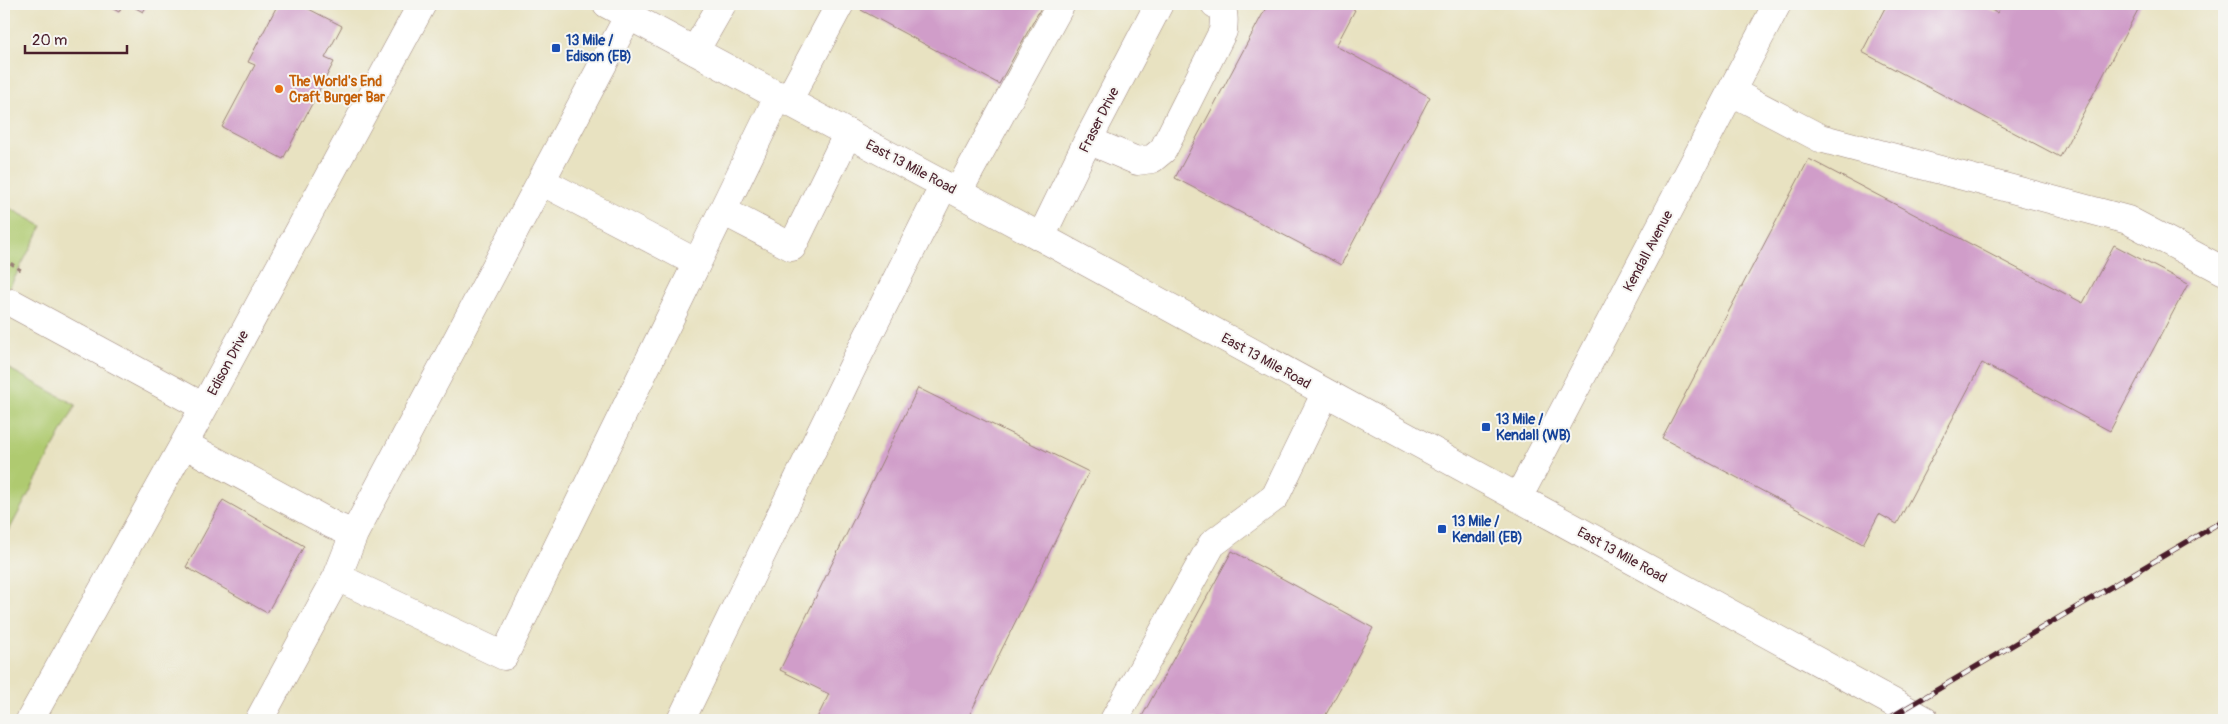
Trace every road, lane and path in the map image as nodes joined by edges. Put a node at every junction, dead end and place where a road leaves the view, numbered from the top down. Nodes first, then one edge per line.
1 (422, 4) edge
2 (722, 4) edge
3 (840, 4) edge
4 (1061, 4) edge
5 (1159, 4) edge
6 (1215, 4) edge
7 (1777, 4) edge
8 (618, 10) edge
9 (695, 51) junction
10 (1732, 92) junction
11 (783, 98) junction
12 (848, 133) junction
13 (1088, 140) junction
14 (541, 181) junction
15 (951, 189) junction
16 (723, 211) junction
17 (1041, 236) junction
18 (697, 263) junction
19 (2224, 270) edge
20 (12, 303) dead end
21 (1326, 394) junction
22 (204, 406) junction
23 (184, 444) junction
24 (1518, 498) junction
25 (354, 534) junction
26 (337, 577) junction
27 (30, 720) edge
28 (259, 720) edge
29 (681, 720) edge
30 (1114, 720) edge
31 (1925, 720) edge

1 - 22 street, Edison Drive
2 - 9 street
3 - 11 street
4 - 15 street
5 - 13 street, Fraser Drive
6 - 13 street
7 - 10 street, Kendall Avenue
8 - 9 street, East 13 Mile Road
8 - 14 street
9 - 11 street, East 13 Mile Road
10 - 19 street
10 - 24 street, Kendall Avenue
11 - 12 street, East 13 Mile Road
11 - 16 street
12 - 15 street, East 13 Mile Road
12 - 16 street
13 - 17 street, Fraser Drive
14 - 18 street
14 - 25 street
15 - 17 street, East 13 Mile Road
15 - 29 street
16 - 18 street
17 - 21 street, East 13 Mile Road
18 - 26 street
20 - 22 street
21 - 24 street, East 13 Mile Road
21 - 30 street
22 - 23 street, Edison Drive
23 - 25 street
23 - 27 street, Edison Drive
24 - 31 street, East 13 Mile Road
25 - 26 street
26 - 28 street

